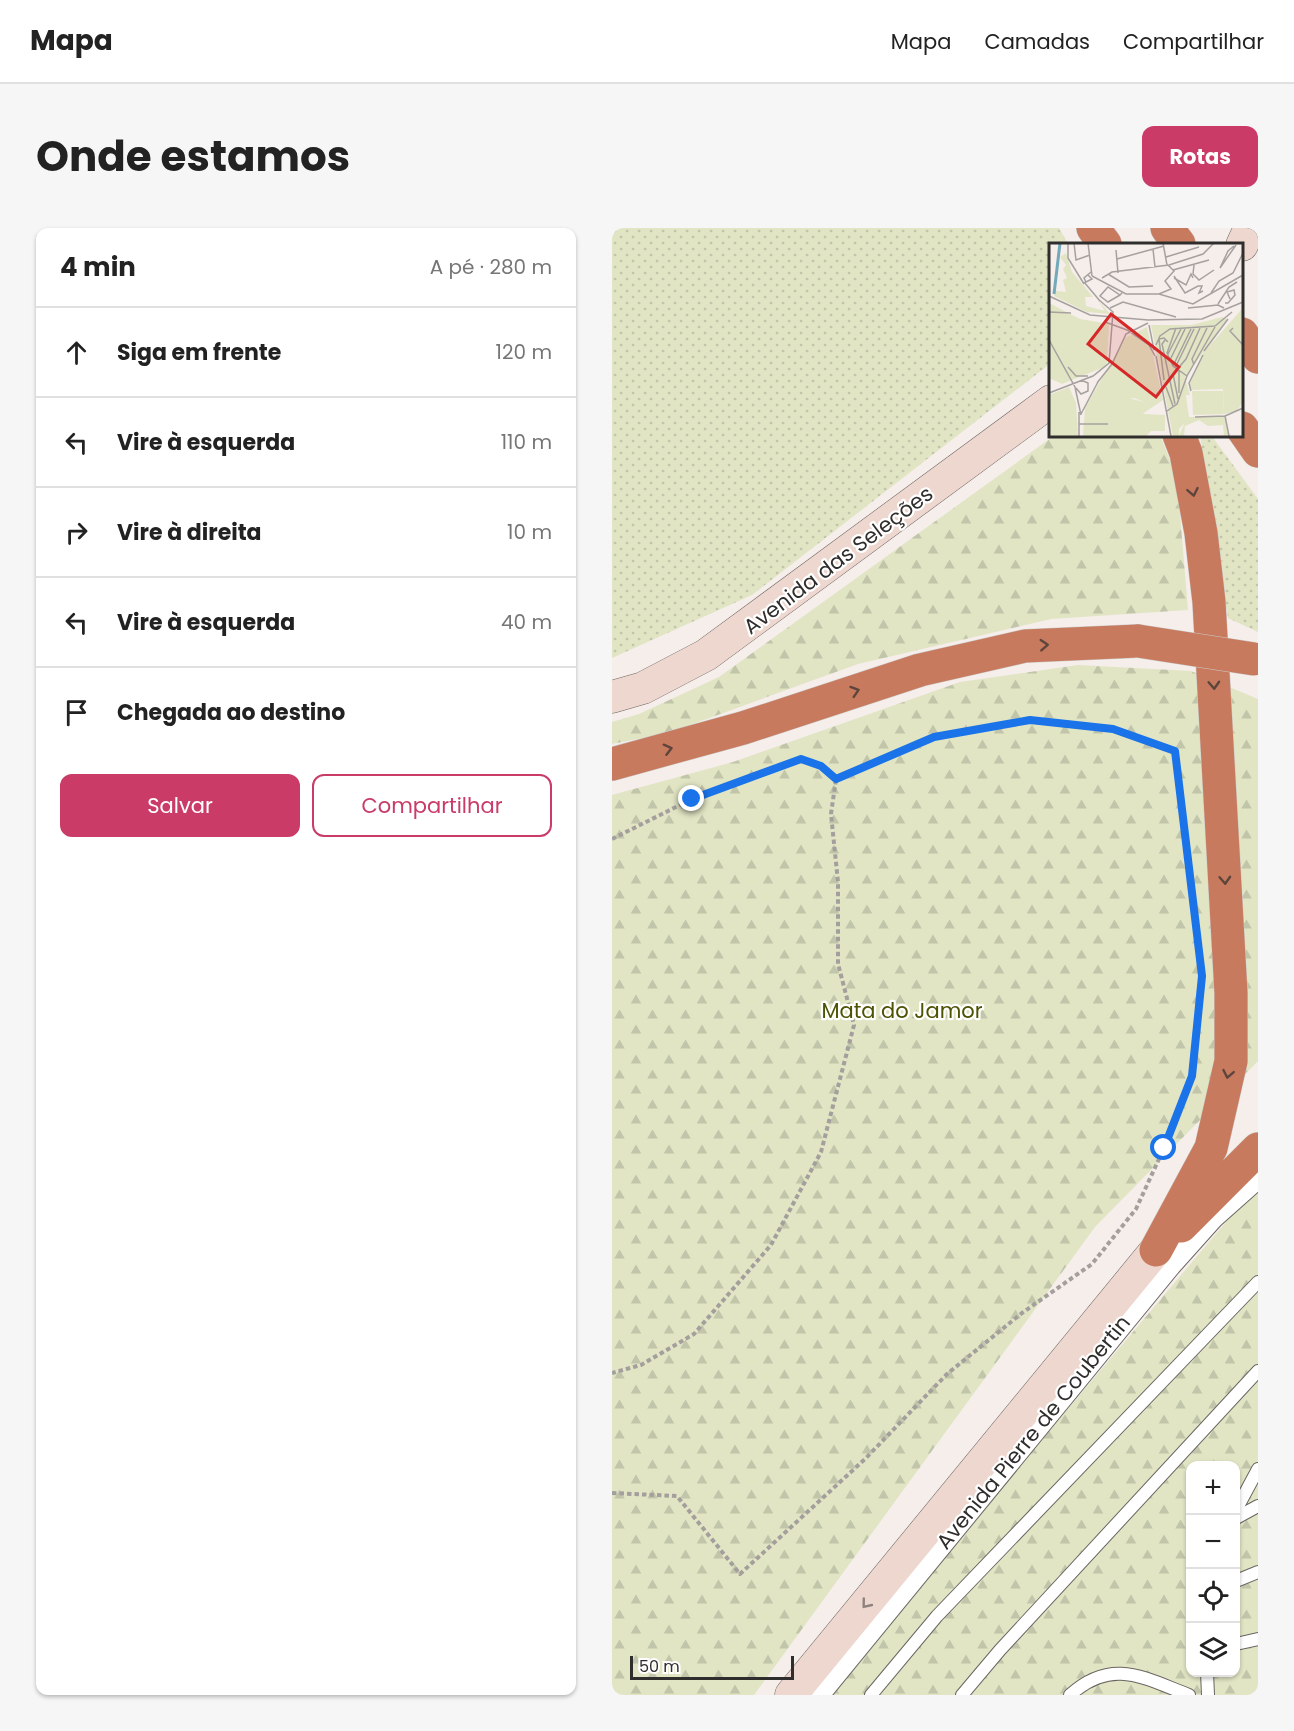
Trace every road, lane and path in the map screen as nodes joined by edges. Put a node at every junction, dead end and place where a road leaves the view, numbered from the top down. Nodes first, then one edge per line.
1 (1092, 228) edge
2 (1167, 228) edge
3 (1250, 228) edge
4 (1098, 243) edge
5 (1104, 243) edge
6 (1178, 243) edge
7 (1243, 243) edge
8 (1258, 252) edge
9 (1243, 261) edge
10 (1243, 335) edge
11 (1258, 357) edge
12 (1049, 402) edge
13 (1243, 429) edge
14 (1179, 436) edge
15 (1258, 451) edge
16 (1256, 659) edge
17 (612, 697) edge
18 (612, 764) edge
19 (836, 779) junction
20 (612, 839) edge
21 (1201, 965) dead end
22 (1202, 976) dead end
23 (1258, 1149) edge
24 (1258, 1177) edge
25 (1156, 1250) junction
26 (1258, 1282) edge
27 (1258, 1371) edge
28 (612, 1373) edge
29 (1258, 1469) edge
30 (612, 1492) edge
31 (1240, 1503) edge
32 (1258, 1506) edge
33 (1240, 1516) edge
34 (1258, 1572) edge
35 (1240, 1579) edge
36 (1258, 1639) edge
37 (1240, 1643) edge
38 (1207, 1677) edge
39 (791, 1695) edge
40 (818, 1695) edge
41 (871, 1695) edge
42 (962, 1695) edge
43 (1070, 1695) edge
44 (1189, 1695) edge
45 (1208, 1695) edge

1 - 4 highway
1 - 5 highway
2 - 6 highway
3 - 7 main road
8 - 9 main road
10 - 11 highway
12 - 17 main road, Avenida das Seleções
13 - 15 highway
14 -> 25 highway
18 -> 16 highway, bridge
19 - 20 path
19 - 21 path
19 - 28 path
22 - 30 path
23 - 25 highway
24 - 40 street, Avenida Pierre de Coubertin
25 -> 39 main road, Avenida Pierre de Coubertin
26 - 41 lane
27 - 42 lane
29 - 31 lane
32 - 33 lane
34 - 35 lane
36 - 37 lane
38 - 45 lane
43 - 44 lane

